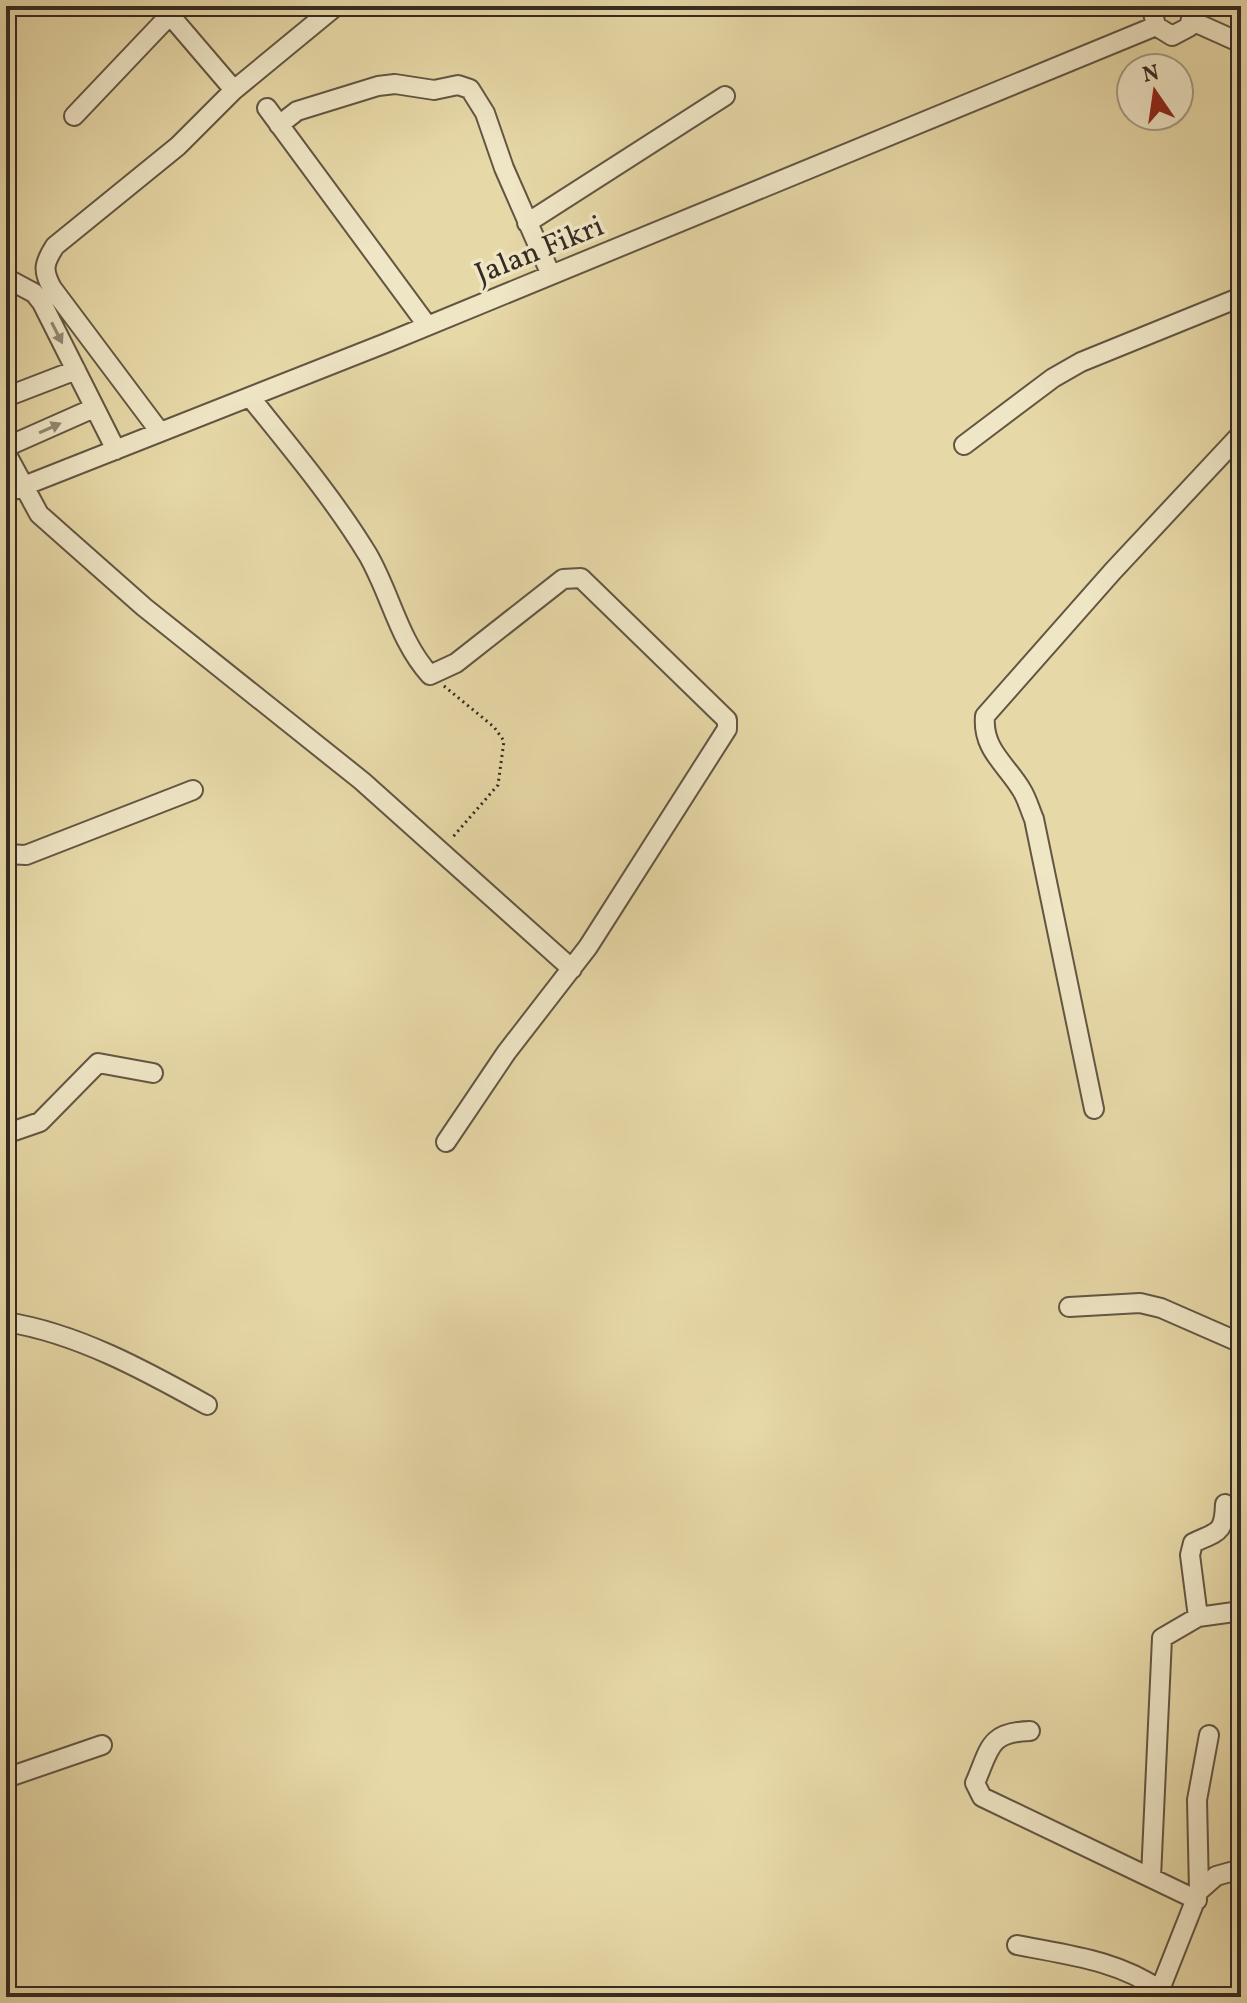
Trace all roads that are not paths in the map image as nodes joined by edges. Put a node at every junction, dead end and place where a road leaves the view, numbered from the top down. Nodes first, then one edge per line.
1 (336, 6) edge
2 (1157, 6) edge
3 (166, 10) edge
4 (1190, 14) edge
5 (1156, 26) junction
6 (1241, 43) edge
7 (234, 90) junction
8 (725, 96) dead end
9 (267, 108) dead end
10 (74, 116) dead end
11 (279, 125) junction
12 (527, 223) junction
13 (551, 275) junction
14 (6, 278) edge
15 (1241, 297) edge
16 (427, 325) junction
17 (76, 370) junction
18 (6, 397) edge
19 (250, 397) junction
20 (94, 408) junction
21 (160, 432) junction
22 (1241, 434) edge
23 (964, 445) dead end
24 (6, 450) edge
25 (116, 450) junction
26 (14, 489) edge
27 (193, 790) dead end
28 (6, 854) edge
29 (572, 969) junction
30 (153, 1073) dead end
31 (1094, 1109) dead end
32 (6, 1137) edge
33 (446, 1142) dead end
34 (1069, 1307) dead end
35 (6, 1322) edge
36 (1241, 1343) edge
37 (207, 1405) dead end
38 (1225, 1504) dead end
39 (1241, 1611) edge
40 (1198, 1617) junction
41 (1030, 1731) dead end
42 (1209, 1735) dead end
43 (102, 1745) dead end
44 (6, 1778) edge
45 (1241, 1869) edge
46 (1151, 1877) junction
47 (1198, 1896) junction
48 (1017, 1945) dead end
49 (1158, 1994) edge

1 - 7 street
2 - 5 street
3 - 7 street
3 - 10 street
4 - 5 street
4 - 6 street
5 - 13 street, Jalan Fikri
7 - 21 street
8 - 12 street
9 - 11 street
11 - 12 street
11 - 16 street
12 - 13 street
13 - 16 street, Jalan Fikri
14 -> 17 street
15 - 23 street
16 - 19 street, Jalan Fikri
17 - 18 street
17 - 20 street
19 - 21 street, Jalan Fikri
19 - 29 street
24 -> 20 street
20 - 25 street
21 - 25 street, Jalan Fikri
22 - 31 street
24 - 26 street
25 - 26 street, Jalan Fikri
26 - 29 street
27 - 28 street
29 - 33 street
30 - 32 street
34 - 36 street
35 - 37 street
38 - 40 street
39 - 40 street
40 - 46 street
41 - 46 street
42 - 47 street
43 - 44 street
45 - 47 street
46 - 47 street
47 - 49 street
48 - 49 street

